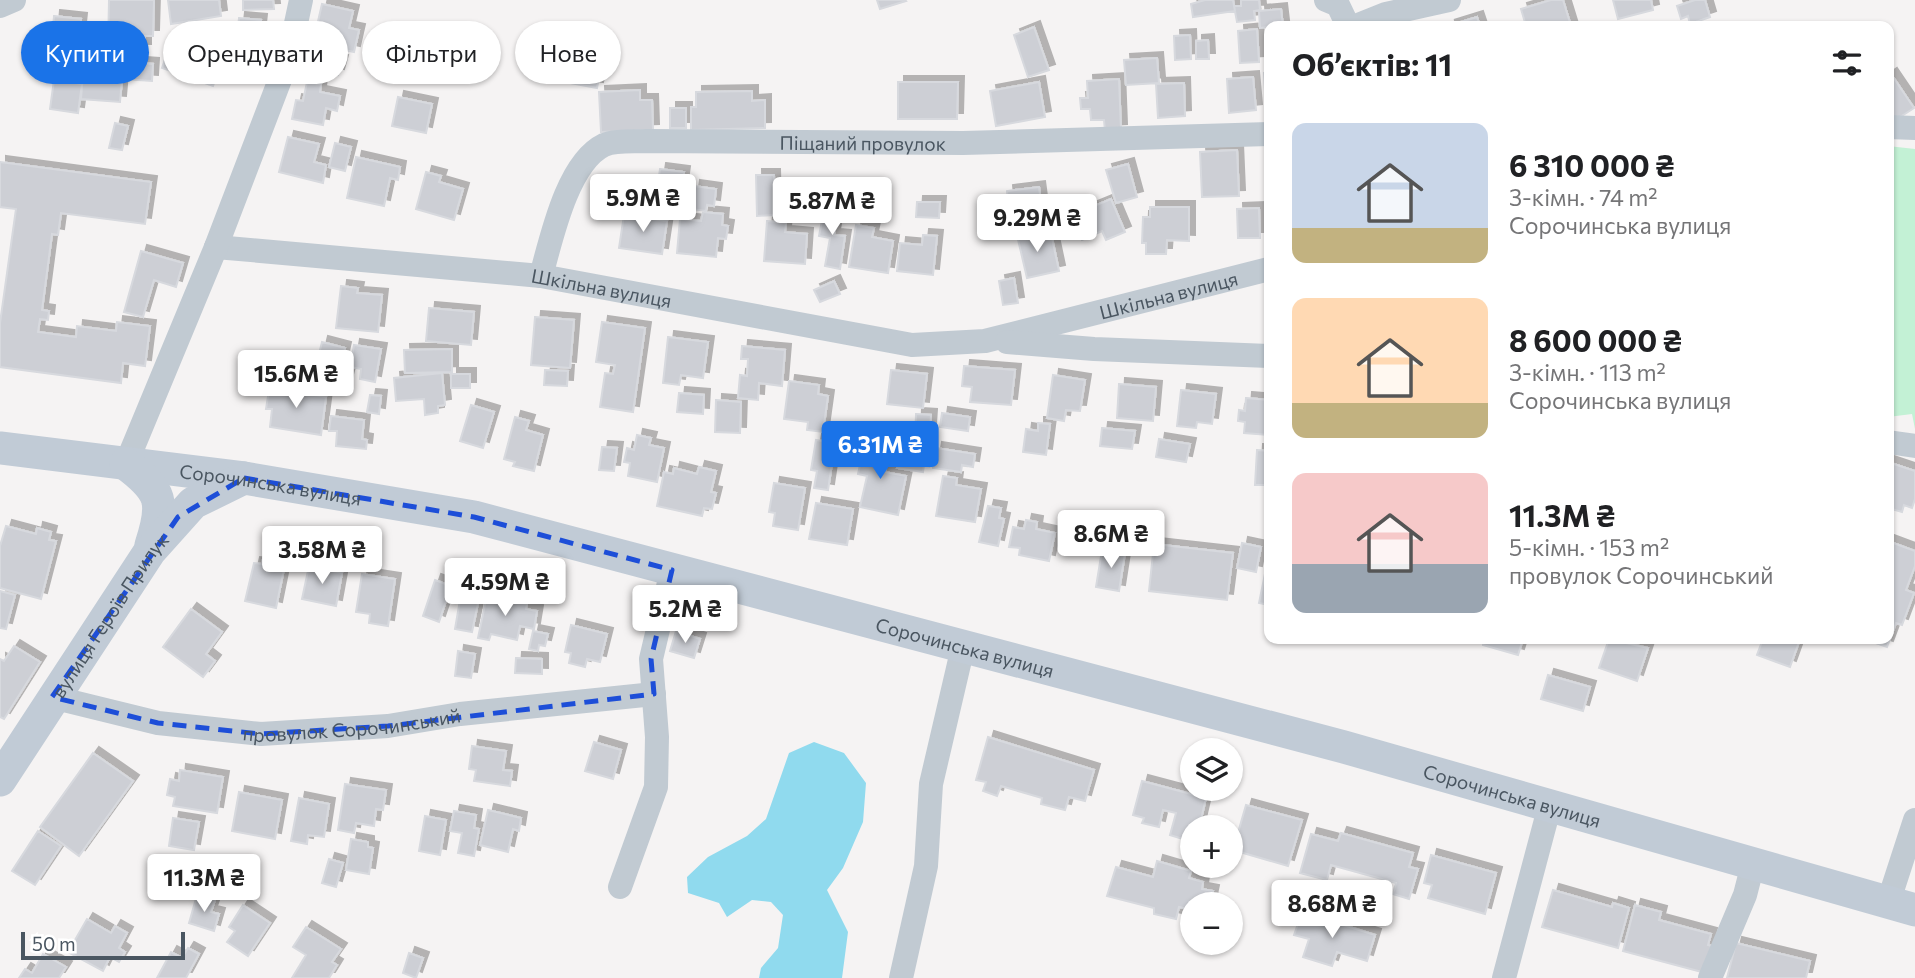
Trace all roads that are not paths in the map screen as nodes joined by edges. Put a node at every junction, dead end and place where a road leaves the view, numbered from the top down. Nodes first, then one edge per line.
1 (14, 0) edge
2 (301, 0) edge
3 (1326, 0) edge
4 (1449, 0) edge
5 (0, 6) edge
6 (1346, 21) edge
7 (1368, 21) edge
8 (1894, 127) edge
9 (1915, 128) edge
10 (1264, 134) edge
11 (216, 247) junction
12 (1264, 270) edge
13 (541, 276) junction
14 (985, 341) junction
15 (1264, 356) edge
16 (1894, 443) edge
17 (1915, 446) edge
18 (0, 449) edge
19 (126, 464) junction
20 (244, 478) junction
21 (149, 551) junction
22 (672, 570) junction
23 (963, 647) junction
24 (654, 694) junction
25 (52, 697) junction
26 (0, 780) edge
27 (1550, 805) junction
28 (1915, 820) edge
29 (1753, 864) junction
30 (620, 887) dead end
31 (1901, 906) edge
32 (901, 978) edge
33 (1504, 978) edge
34 (1710, 978) edge

1 - 5 street
2 - 11 street
3 - 6 street
4 - 7 street
8 - 9 street
10 - 13 street, Піщаний провулок
11 - 13 street, Шкільна вулиця
11 - 19 street
12 - 14 street, Шкільна вулиця
13 - 14 street, Шкільна вулиця
14 - 15 street, Шкільна вулиця
16 - 17 street
18 - 19 main road, Сорочинська вулиця
19 - 20 main road, Сорочинська вулиця
19 - 21 main road
20 - 21 main road, вулиця Героїв Прилук
20 - 22 main road, Сорочинська вулиця
21 - 25 main road, вулиця Героїв Прилук
22 - 23 main road, Сорочинська вулиця
22 - 24 street
23 - 27 main road, Сорочинська вулиця
23 - 32 street
24 - 25 street, провулок Сорочинський
24 - 30 street
25 - 26 main road, вулиця Героїв Прилук
27 - 29 main road, Сорочинська вулиця
27 - 33 street
28 - 31 street
29 - 31 main road, Сорочинська вулиця
29 - 34 street

